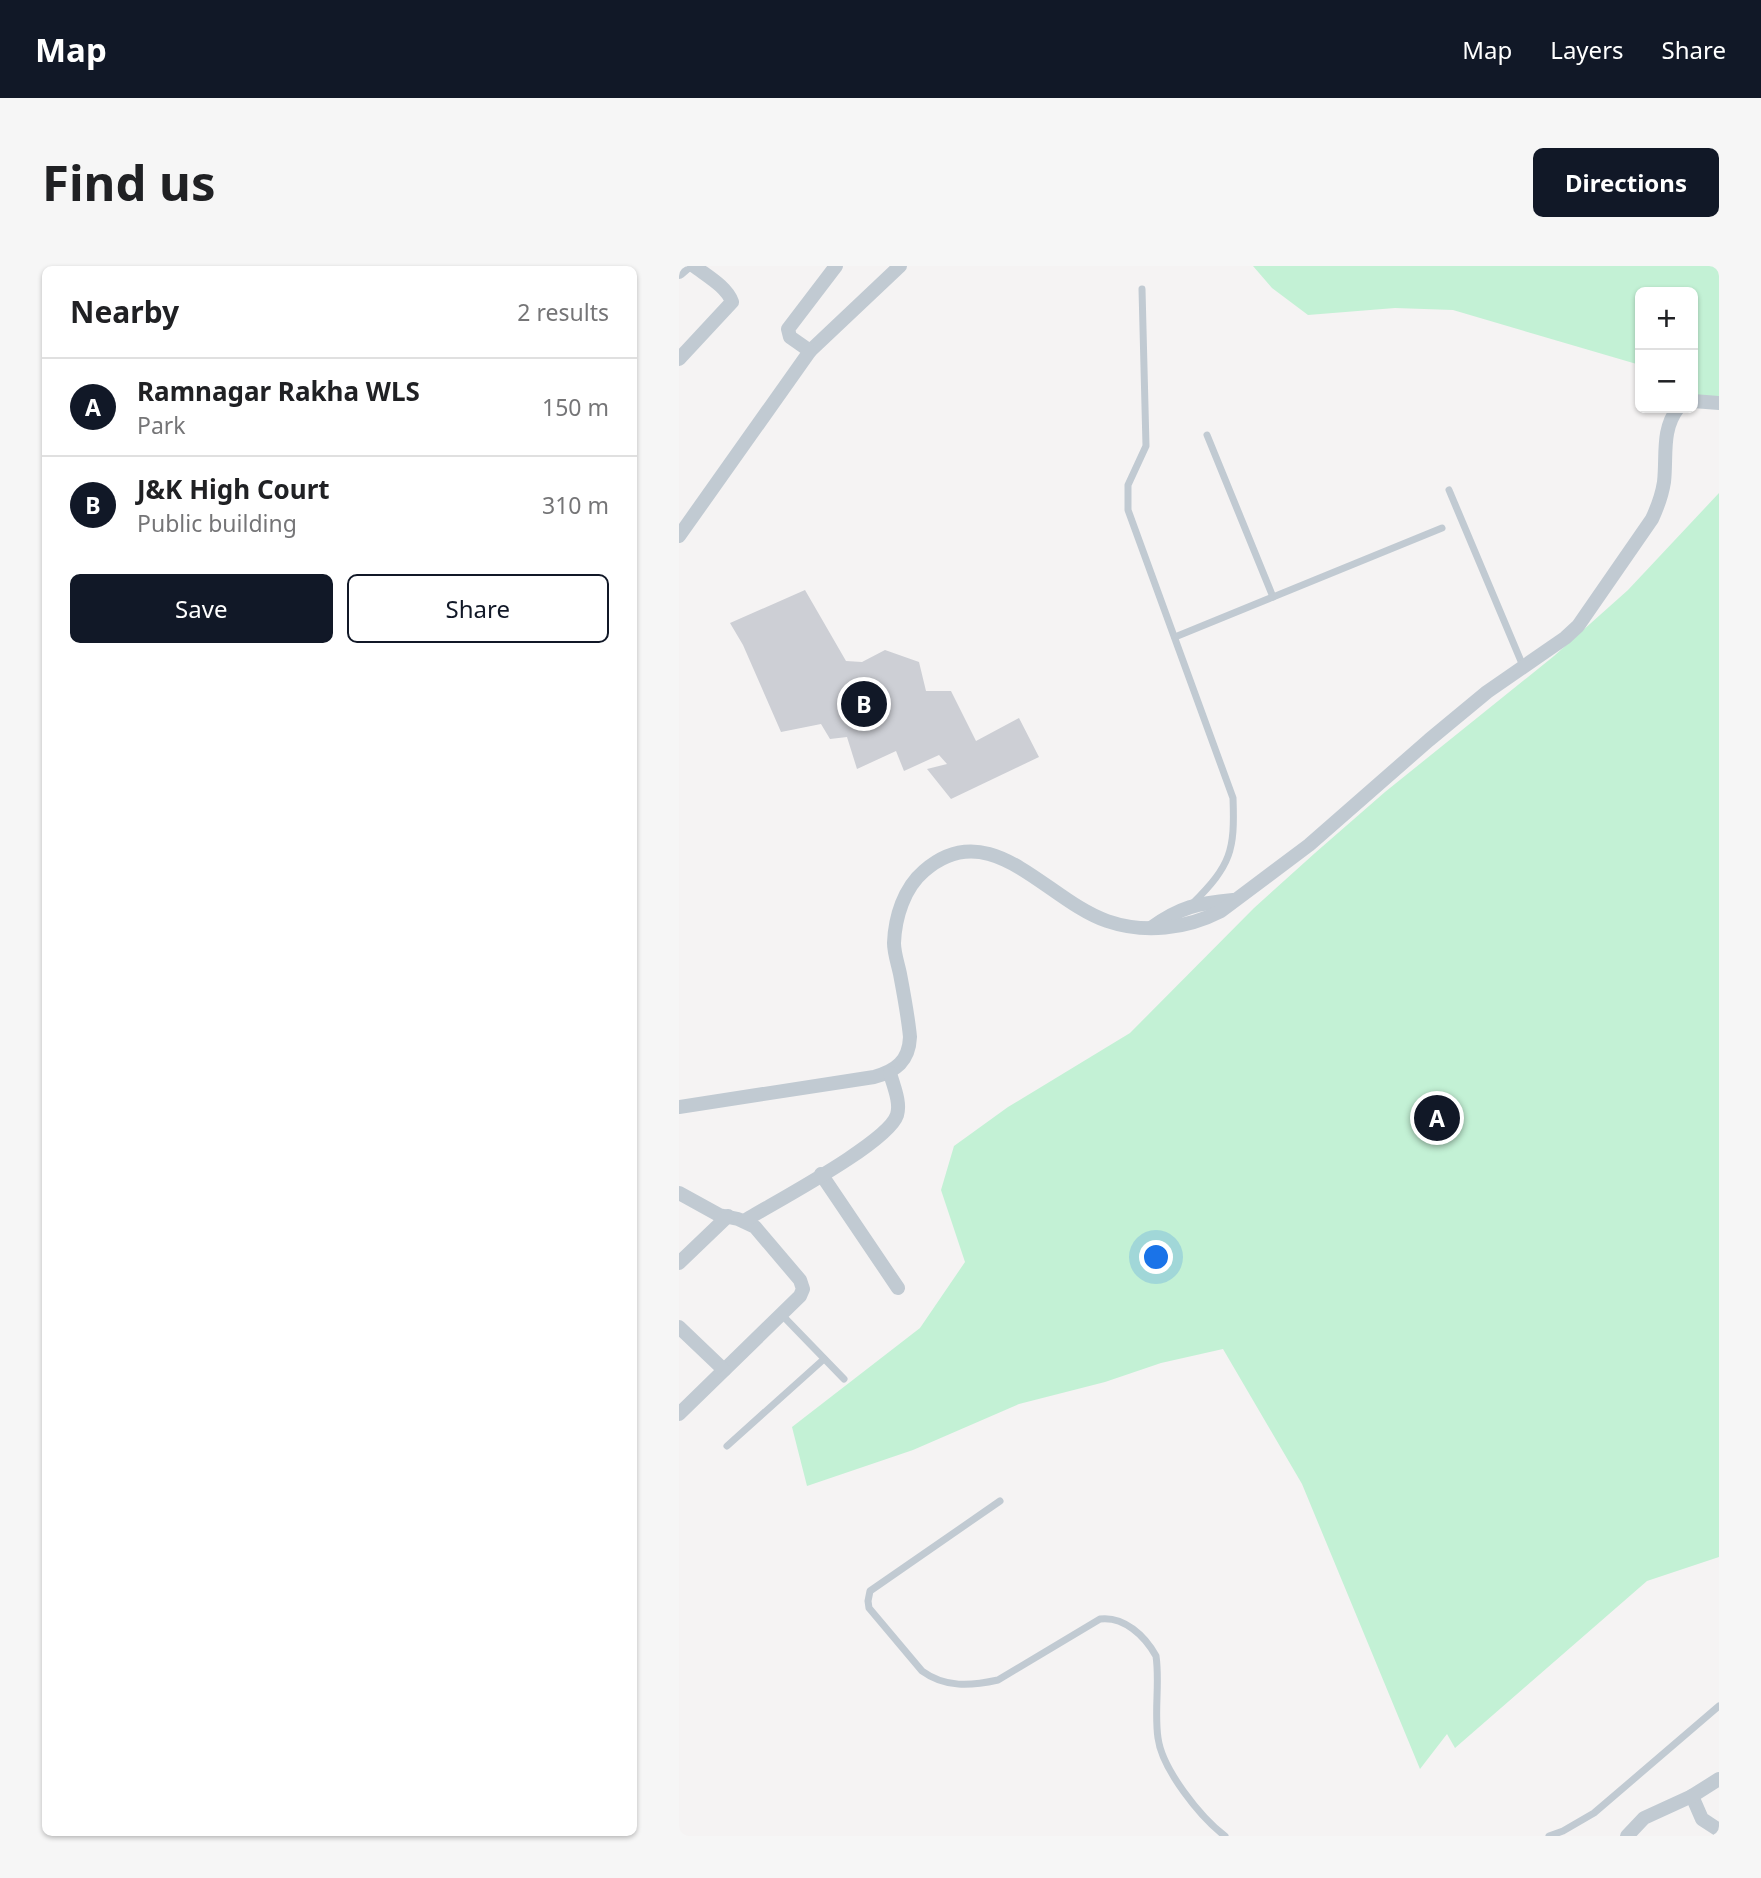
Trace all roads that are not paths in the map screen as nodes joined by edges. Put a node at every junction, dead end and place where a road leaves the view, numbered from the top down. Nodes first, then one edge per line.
1 (686, 266) edge
2 (694, 266) edge
3 (900, 266) edge
4 (832, 268) edge
5 (679, 272) edge
6 (1142, 289) dead end
7 (810, 351) junction
8 (679, 359) edge
9 (1698, 401) edge
10 (1719, 403) edge
11 (1675, 413) edge
12 (1207, 435) dead end
13 (1449, 490) dead end
14 (1441, 528) dead end
15 (679, 536) edge
16 (1273, 597) junction
17 (1175, 637) junction
18 (1524, 667) junction
19 (1235, 900) junction
20 (1190, 905) junction
21 (1150, 928) junction
22 (890, 1073) junction
23 (679, 1107) edge
24 (821, 1174) junction
25 (679, 1193) edge
26 (728, 1216) junction
27 (744, 1221) junction
28 (679, 1263) edge
29 (898, 1288) dead end
30 (781, 1314) junction
31 (679, 1327) edge
32 (824, 1359) junction
33 (724, 1370) junction
34 (844, 1379) dead end
35 (679, 1414) edge
36 (726, 1446) dead end
37 (1000, 1502) dead end
38 (1719, 1706) edge
39 (1719, 1779) edge
40 (1692, 1796) junction
41 (1719, 1830) edge
42 (1225, 1836) edge
43 (1549, 1836) edge
44 (1627, 1836) edge

1 - 5 street
2 - 8 street
3 - 7 street
4 - 7 street
6 - 17 lane
7 - 15 street
9 - 10 street
11 - 18 street
12 - 16 lane
13 - 18 lane
14 - 16 lane
16 - 17 lane
17 - 20 lane
18 - 19 street
19 - 20 street
19 - 21 street
20 - 21 street
21 - 22 street
22 - 23 street
22 - 24 street
24 - 27 street
24 - 29 street
25 - 26 street
26 - 27 street
26 - 28 street
27 - 30 street
30 - 32 lane
30 - 33 street
31 - 33 street
32 - 34 lane
32 - 36 lane
33 - 35 street
37 - 42 lane
38 - 43 lane
39 - 40 street
40 - 41 street
40 - 44 street

